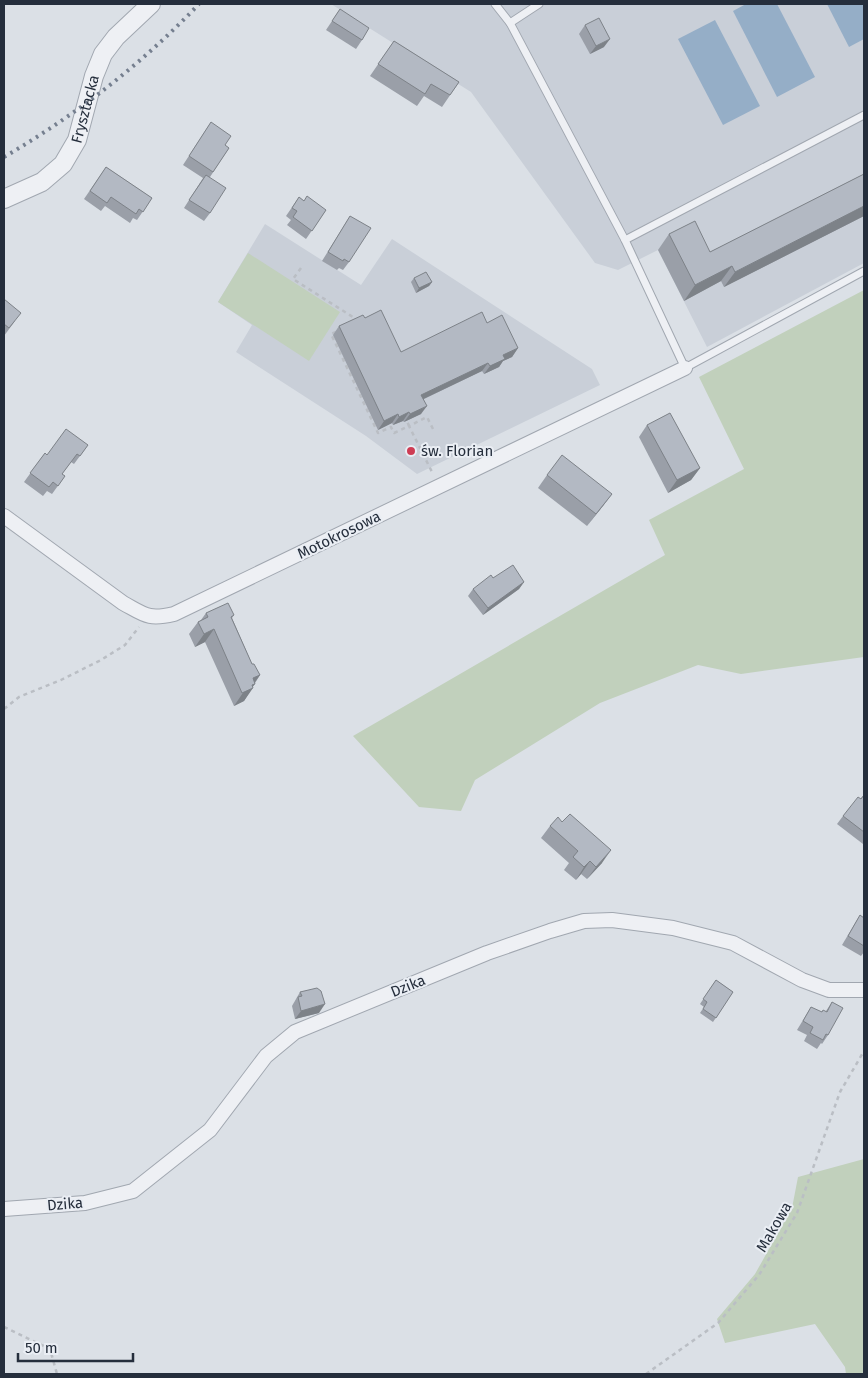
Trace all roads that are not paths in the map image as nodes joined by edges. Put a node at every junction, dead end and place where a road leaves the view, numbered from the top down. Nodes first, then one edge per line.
1 (151, 4) edge
2 (495, 4) edge
3 (539, 4) edge
4 (510, 23) junction
5 (864, 116) edge
6 (4, 200) edge
7 (625, 240) junction
8 (864, 271) edge
9 (686, 368) junction
10 (4, 516) edge
11 (864, 990) edge
12 (4, 1209) edge

1 - 6 street, Frysztacka
2 - 4 lane
3 - 4 lane
4 - 7 lane
5 - 7 lane
7 - 9 lane
8 - 9 lane
9 - 10 street, Motokrosowa
11 - 12 street, Dzika

